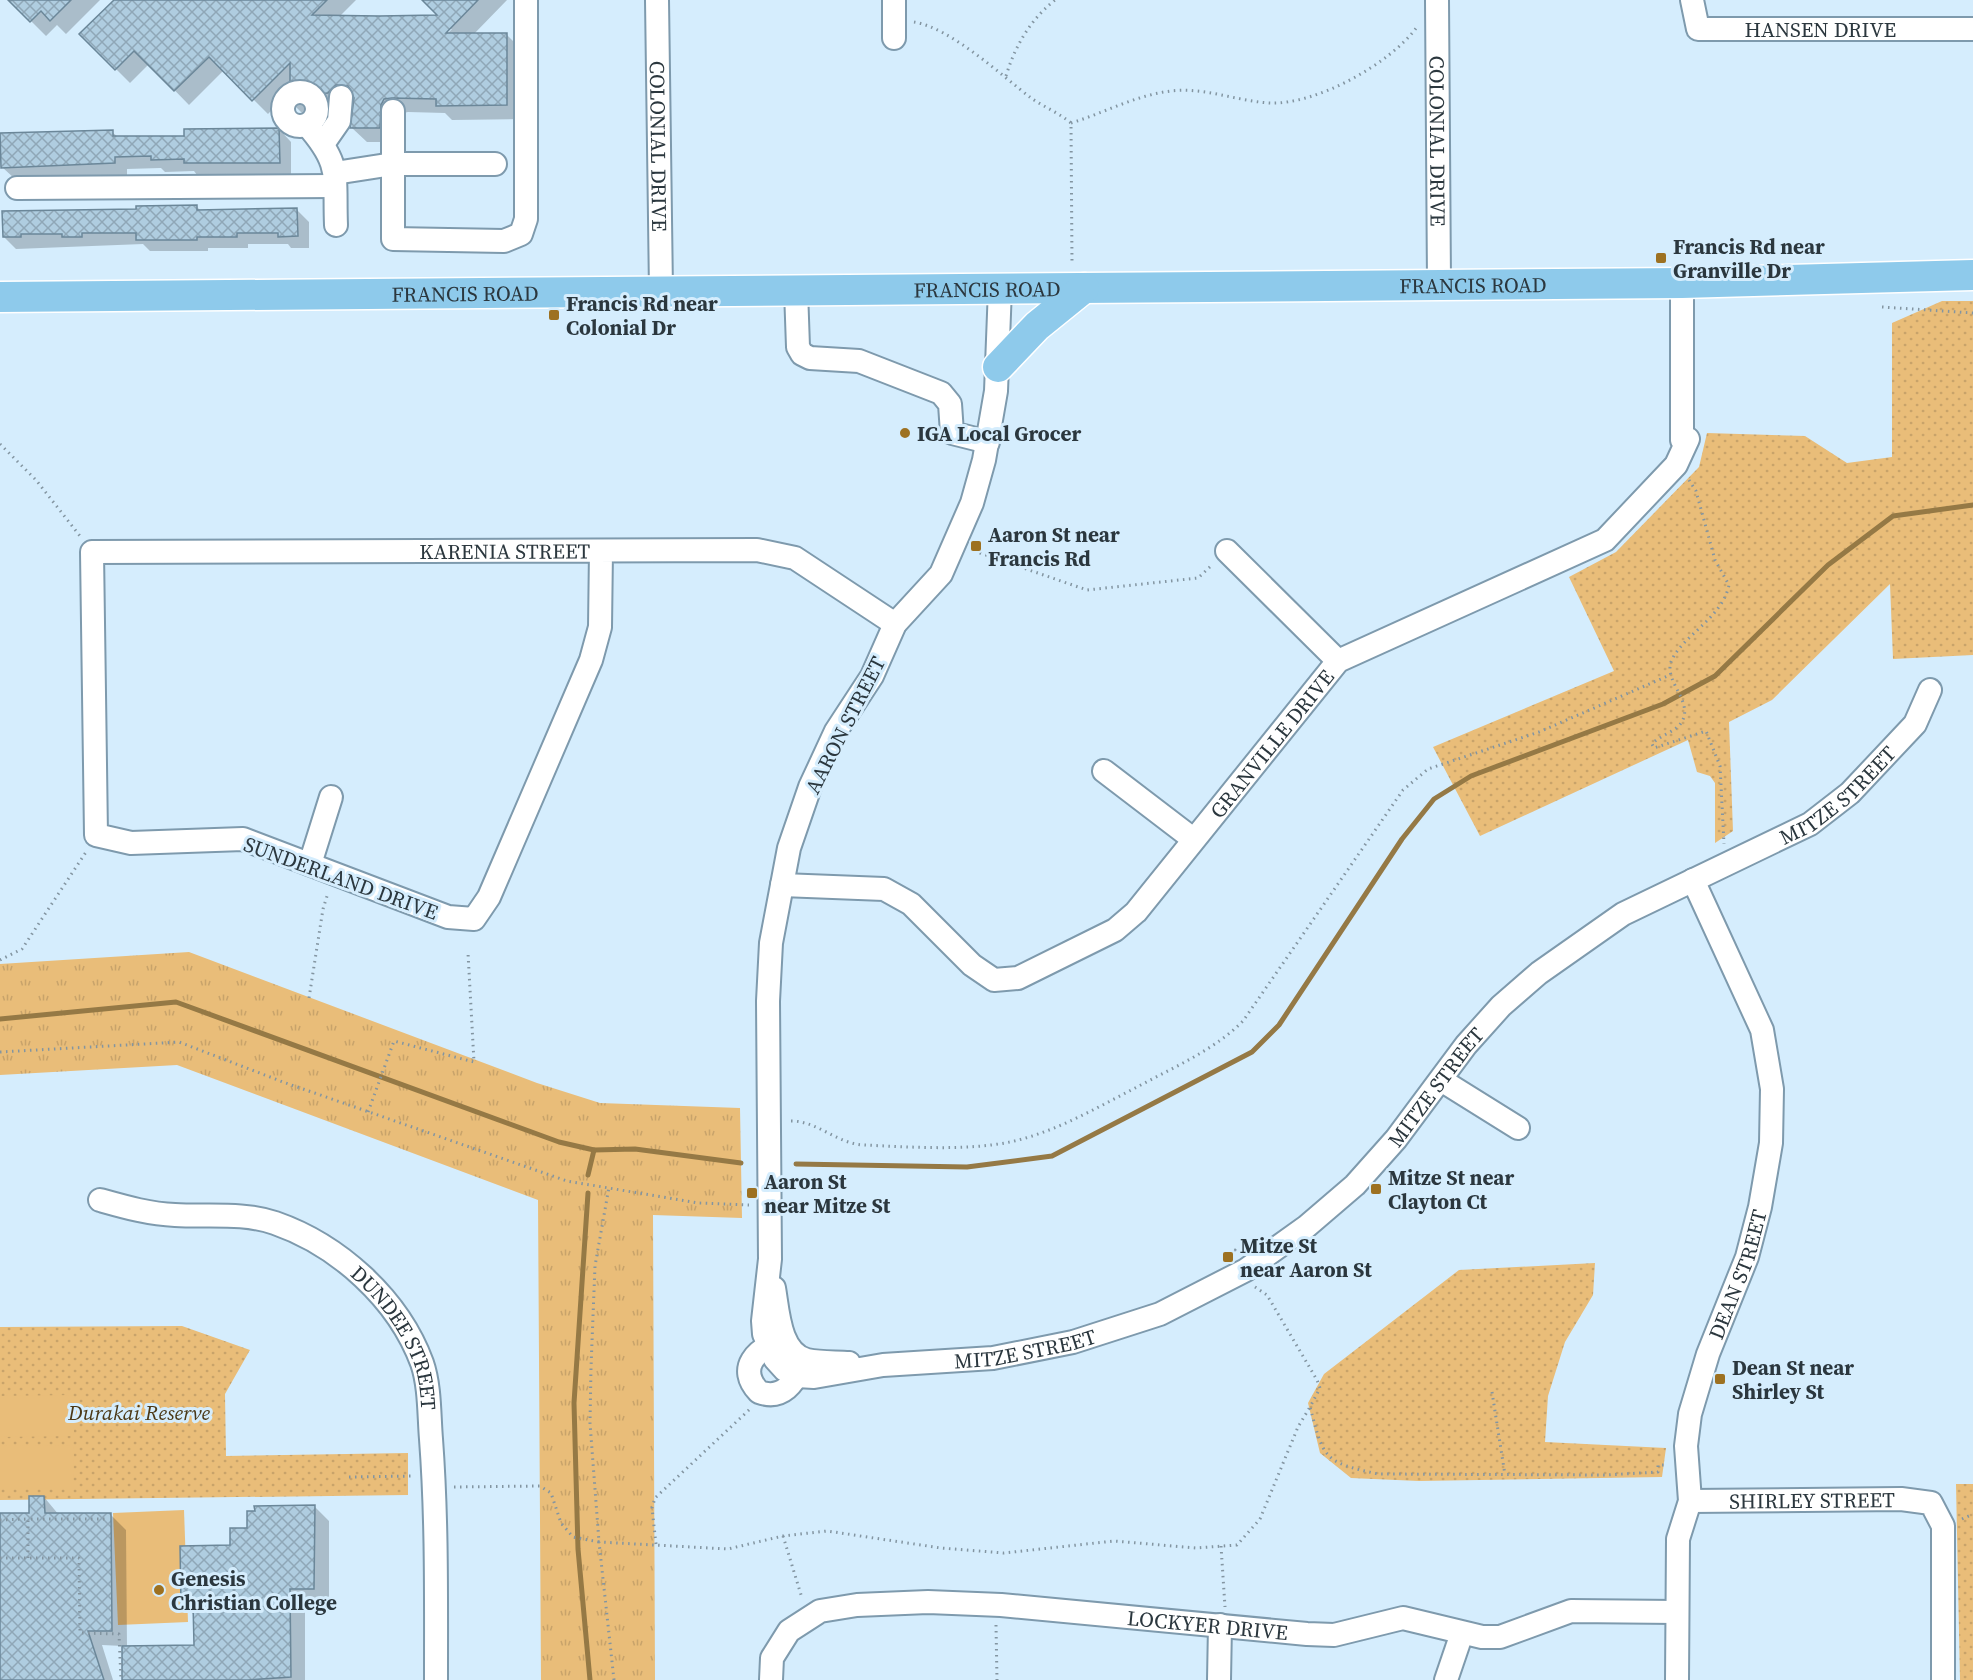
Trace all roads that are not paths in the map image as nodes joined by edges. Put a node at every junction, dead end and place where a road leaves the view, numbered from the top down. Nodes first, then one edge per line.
1 (526, 0) edge
2 (657, 0) edge
3 (1437, 0) edge
4 (1692, 0) edge
5 (1973, 29) edge
6 (341, 98) dead end
7 (393, 111) dead end
8 (307, 125) dead end
9 (323, 144) junction
10 (393, 164) junction
11 (495, 164) dead end
12 (335, 179) junction
13 (16, 188) dead end
14 (336, 225) dead end
15 (1078, 275) junction
16 (1973, 275) edge
17 (1439, 283) junction
18 (1682, 283) junction
19 (1000, 288) junction
20 (796, 290) junction
21 (661, 291) junction
22 (0, 297) edge
23 (998, 367) junction
24 (988, 442) junction
25 (601, 551) junction
26 (1227, 551) road end
27 (895, 624) junction
28 (1338, 661) junction
29 (1930, 690) dead end
30 (1104, 771) dead end
31 (331, 797) dead end
32 (96, 835) joint
33 (1193, 839) junction
34 (310, 864) junction
35 (1693, 880) junction
36 (782, 885) junction
37 (1441, 1080) junction
38 (1518, 1128) dead end
39 (100, 1200) dead end
40 (787, 1355) junction
41 (1690, 1501) junction
42 (1677, 1612) junction
43 (1220, 1625) junction
44 (1462, 1633) junction
45 (436, 1680) edge
46 (771, 1680) edge
47 (1219, 1680) edge
48 (1446, 1680) edge
49 (1677, 1680) edge
50 (1943, 1680) edge

1 - 10 street
2 - 21 street, COLONIAL DRIVE
3 - 17 street, COLONIAL DRIVE
4 - 5 street, HANSEN DRIVE
6 - 9 street
7 - 10 street
8 - 9 street
9 - 12 street
10 - 11 street
10 - 12 street
12 - 13 street
12 - 14 street
15 - 17 main road, FRANCIS ROAD
15 - 19 main road, FRANCIS ROAD
15 - 23 main road
16 - 18 main road, FRANCIS ROAD
17 - 18 main road, FRANCIS ROAD
18 - 28 street, GRANVILLE DRIVE
19 - 20 main road, FRANCIS ROAD
19 - 23 street, AARON STREET
20 - 21 main road, FRANCIS ROAD
20 - 24 street
21 - 22 main road, FRANCIS ROAD
23 - 24 street, AARON STREET
24 - 27 street, AARON STREET
25 - 27 street, KARENIA STREET
25 - 32 street, KARENIA STREET
25 - 34 street, SUNDERLAND DRIVE
26 - 28 street
27 - 36 street, AARON STREET
28 - 33 street, GRANVILLE DRIVE
29 - 35 street, MITZE STREET
30 - 33 street
31 - 34 street
32 - 34 street, SUNDERLAND DRIVE
33 - 36 street, GRANVILLE DRIVE
35 - 37 street, MITZE STREET
35 - 41 street, DEAN STREET
36 - 40 street, AARON STREET
37 - 38 street
37 - 40 street, MITZE STREET
39 - 45 street, DUNDEE STREET
40 - 40 street
41 - 42 street, DEAN STREET
41 - 50 street, SHIRLEY STREET
42 - 44 street, LOCKYER DRIVE
42 - 49 street, DEAN STREET
43 - 44 street, LOCKYER DRIVE
43 - 46 street, LOCKYER DRIVE
43 - 47 street
44 - 48 street

